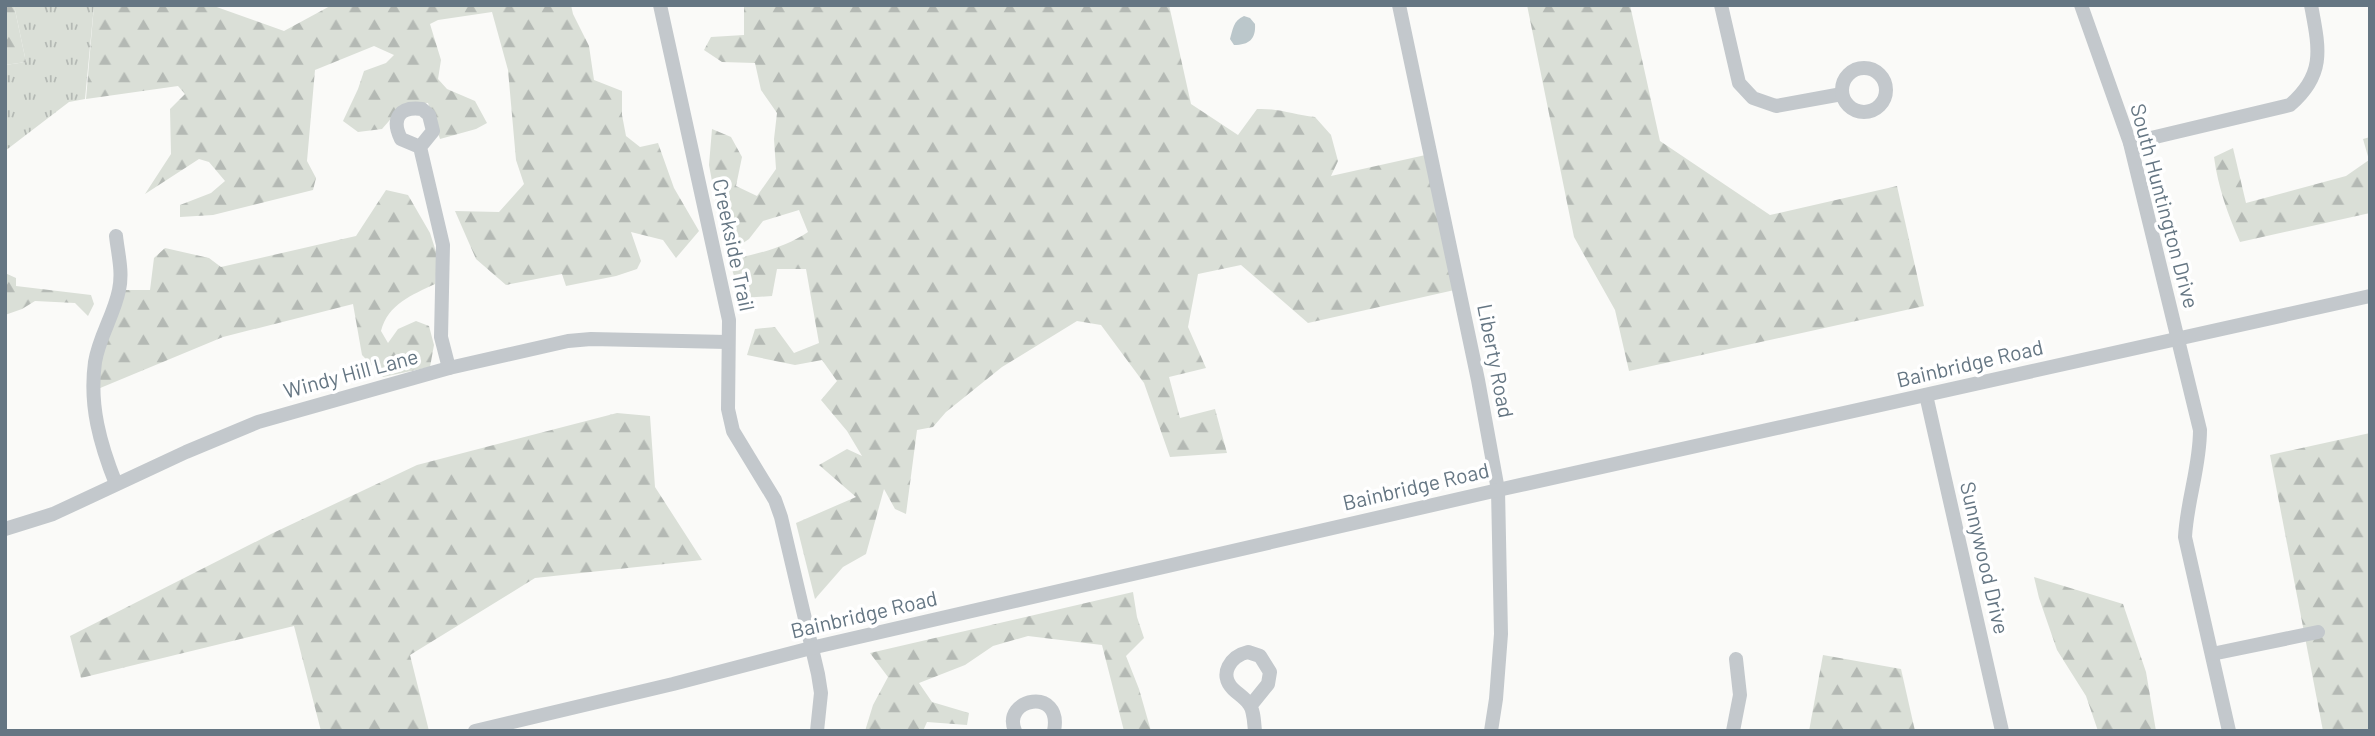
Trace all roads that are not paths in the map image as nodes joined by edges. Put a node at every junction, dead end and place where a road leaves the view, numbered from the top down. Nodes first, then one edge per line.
1 (660, 5) edge
2 (1399, 5) edge
3 (1721, 5) edge
4 (2081, 5) edge
5 (2311, 5) edge
6 (1842, 94) dead end
7 (2130, 143) junction
8 (420, 147) dead end
9 (116, 236) dead end
10 (2370, 296) edge
11 (2177, 339) junction
12 (727, 342) junction
13 (449, 368) junction
14 (1926, 395) junction
15 (116, 484) junction
16 (1499, 490) junction
17 (5, 529) edge
18 (2318, 632) dead end
19 (811, 648) junction
20 (2212, 654) junction
21 (1736, 659) dead end
22 (1251, 705) dead end
23 (475, 731) edge
24 (817, 731) edge
25 (1015, 731) edge
26 (1054, 731) edge
27 (1255, 731) edge
28 (1491, 731) edge
29 (1733, 731) edge
30 (2002, 731) edge
31 (2229, 731) edge

1 - 12 street, Creekside Trail
2 - 16 street, Liberty Road
3 - 6 street
4 - 7 street, South Huntington Drive
5 - 7 street
7 - 11 street, South Huntington Drive
8 - 13 street
9 - 15 street
10 - 11 street, Bainbridge Road
11 - 14 street, Bainbridge Road
11 - 20 street, South Huntington Drive
12 - 13 street, Windy Hill Lane
12 - 19 street, Creekside Trail
13 - 15 street, Windy Hill Lane
14 - 16 street, Bainbridge Road
14 - 30 street, Sunnywood Drive
15 - 17 street, Windy Hill Lane
16 - 19 street, Bainbridge Road
16 - 28 street, Liberty Road
18 - 20 street
19 - 23 street, Bainbridge Road
19 - 24 street, Creekside Trail
20 - 31 street, South Huntington Drive
21 - 29 street
22 - 27 street
25 - 26 street

